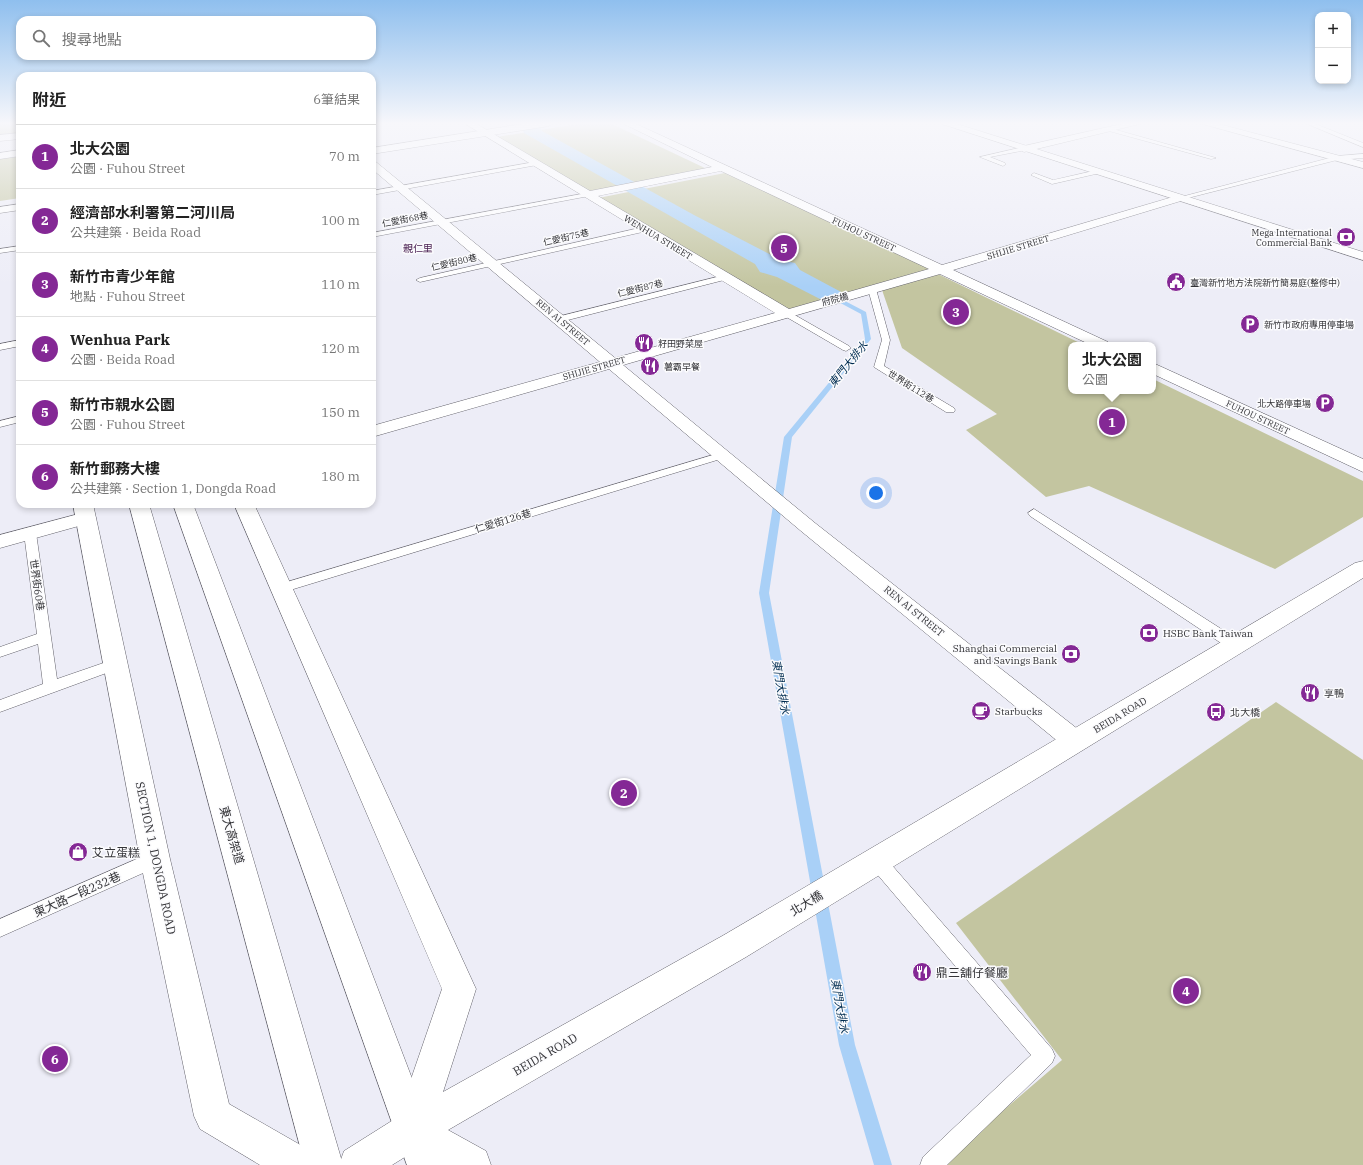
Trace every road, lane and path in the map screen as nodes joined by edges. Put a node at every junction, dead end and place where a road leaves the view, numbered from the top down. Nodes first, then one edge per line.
1 (388, 177) edge
2 (460, 177) edge
3 (557, 177) edge
4 (675, 177) edge
5 (742, 177) edge
6 (1040, 177) edge
7 (1073, 177) edge
8 (1115, 177) edge
9 (1261, 177) edge
10 (400, 188) junction
11 (376, 192) edge
12 (587, 195) junction
13 (1180, 198) junction
14 (16, 208) edge
15 (0, 210) edge
16 (442, 222) junction
17 (644, 229) junction
18 (376, 234) edge
19 (16, 249) edge
20 (0, 251) edge
21 (1363, 256) edge
22 (492, 264) junction
23 (940, 270) junction
24 (725, 277) junction
25 (420, 280) dead end
26 (872, 289) junction
27 (855, 294) joint
28 (816, 305) joint
29 (786, 313) junction
30 (560, 319) junction
31 (1096, 342) edge
32 (16, 344) edge
33 (0, 347) edge
34 (846, 348) dead end
35 (612, 363) junction
36 (1156, 369) edge
37 (950, 410) dead end
38 (16, 420) edge
39 (0, 424) edge
40 (376, 431) edge
41 (723, 455) junction
42 (1363, 466) edge
43 (140, 508) edge
44 (184, 508) edge
45 (246, 508) edge
46 (84, 511) edge
47 (1034, 513) dead end
48 (30, 534) junction
49 (0, 542) edge
50 (1361, 572) edge
51 (282, 588) junction
52 (44, 637) junction
53 (1235, 645) junction
54 (0, 652) edge
55 (115, 664) junction
56 (51, 688) junction
57 (0, 706) edge
58 (1075, 741) junction
59 (155, 859) junction
60 (877, 861) junction
61 (0, 928) edge
62 (735, 946) joint
63 (412, 1130) junction
64 (298, 1165) edge
65 (324, 1165) edge
66 (358, 1165) edge
67 (426, 1165) edge
68 (472, 1165) edge
69 (932, 1165) edge

1 - 10 street, REN AI STREET
2 - 10 lane
3 - 12 street, WENHUA STREET
4 - 12 street
5 - 23 street, FUHOU STREET
6 - 7 lane
8 - 13 street
9 - 13 lane
10 - 11 lane
10 - 16 street, REN AI STREET
12 - 16 lane, 仁愛街68巷
12 - 17 street, WENHUA STREET
13 - 21 street
13 - 23 street, SHIJIE STREET
14 - 15 street
16 - 18 lane, 仁愛街68巷
16 - 22 street, REN AI STREET
17 - 22 lane, 仁愛街75巷
17 - 24 street, WENHUA STREET
19 - 20 lane
22 - 25 lane, 仁愛街80巷
22 - 30 street, REN AI STREET
23 - 26 street, SHIJIE STREET
23 - 31 street, FUHOU STREET
24 - 29 street, WENHUA STREET
24 - 30 lane, 仁愛街87巷
26 - 27 street, SHIJIE STREET
26 - 37 lane, 世界街112巷
27 - 28 street, 府院橋
28 - 29 street, SHIJIE STREET
29 - 34 lane
29 - 35 street, SHIJIE STREET
30 - 35 street, REN AI STREET
32 - 33 lane
35 - 40 street, SHIJIE STREET
35 - 41 street, REN AI STREET
36 - 42 street, FUHOU STREET
38 - 39 lane
41 - 51 lane, 仁愛街126巷
41 - 58 street, REN AI STREET
43 - 65 street, 東大高架道
44 - 63 street
45 - 51 street
46 - 48 street
46 - 55 street, SECTION 1, DONGDA ROAD
47 - 53 lane
48 - 49 street
48 - 52 lane, 世界街60巷
50 - 53 street, BEIDA ROAD
51 - 63 street
52 - 54 lane
52 - 56 lane, 世界街60巷
53 - 58 street, BEIDA ROAD
55 - 56 lane
55 - 59 street, SECTION 1, DONGDA ROAD
56 - 57 lane
58 - 60 street, BEIDA ROAD
59 - 61 lane, 東大路一段232巷
59 - 64 street, SECTION 1, DONGDA ROAD
60 - 62 street, 北大橋
60 - 69 lane
62 - 63 street, BEIDA ROAD
63 - 66 street, BEIDA ROAD
63 - 67 street
63 - 68 street

